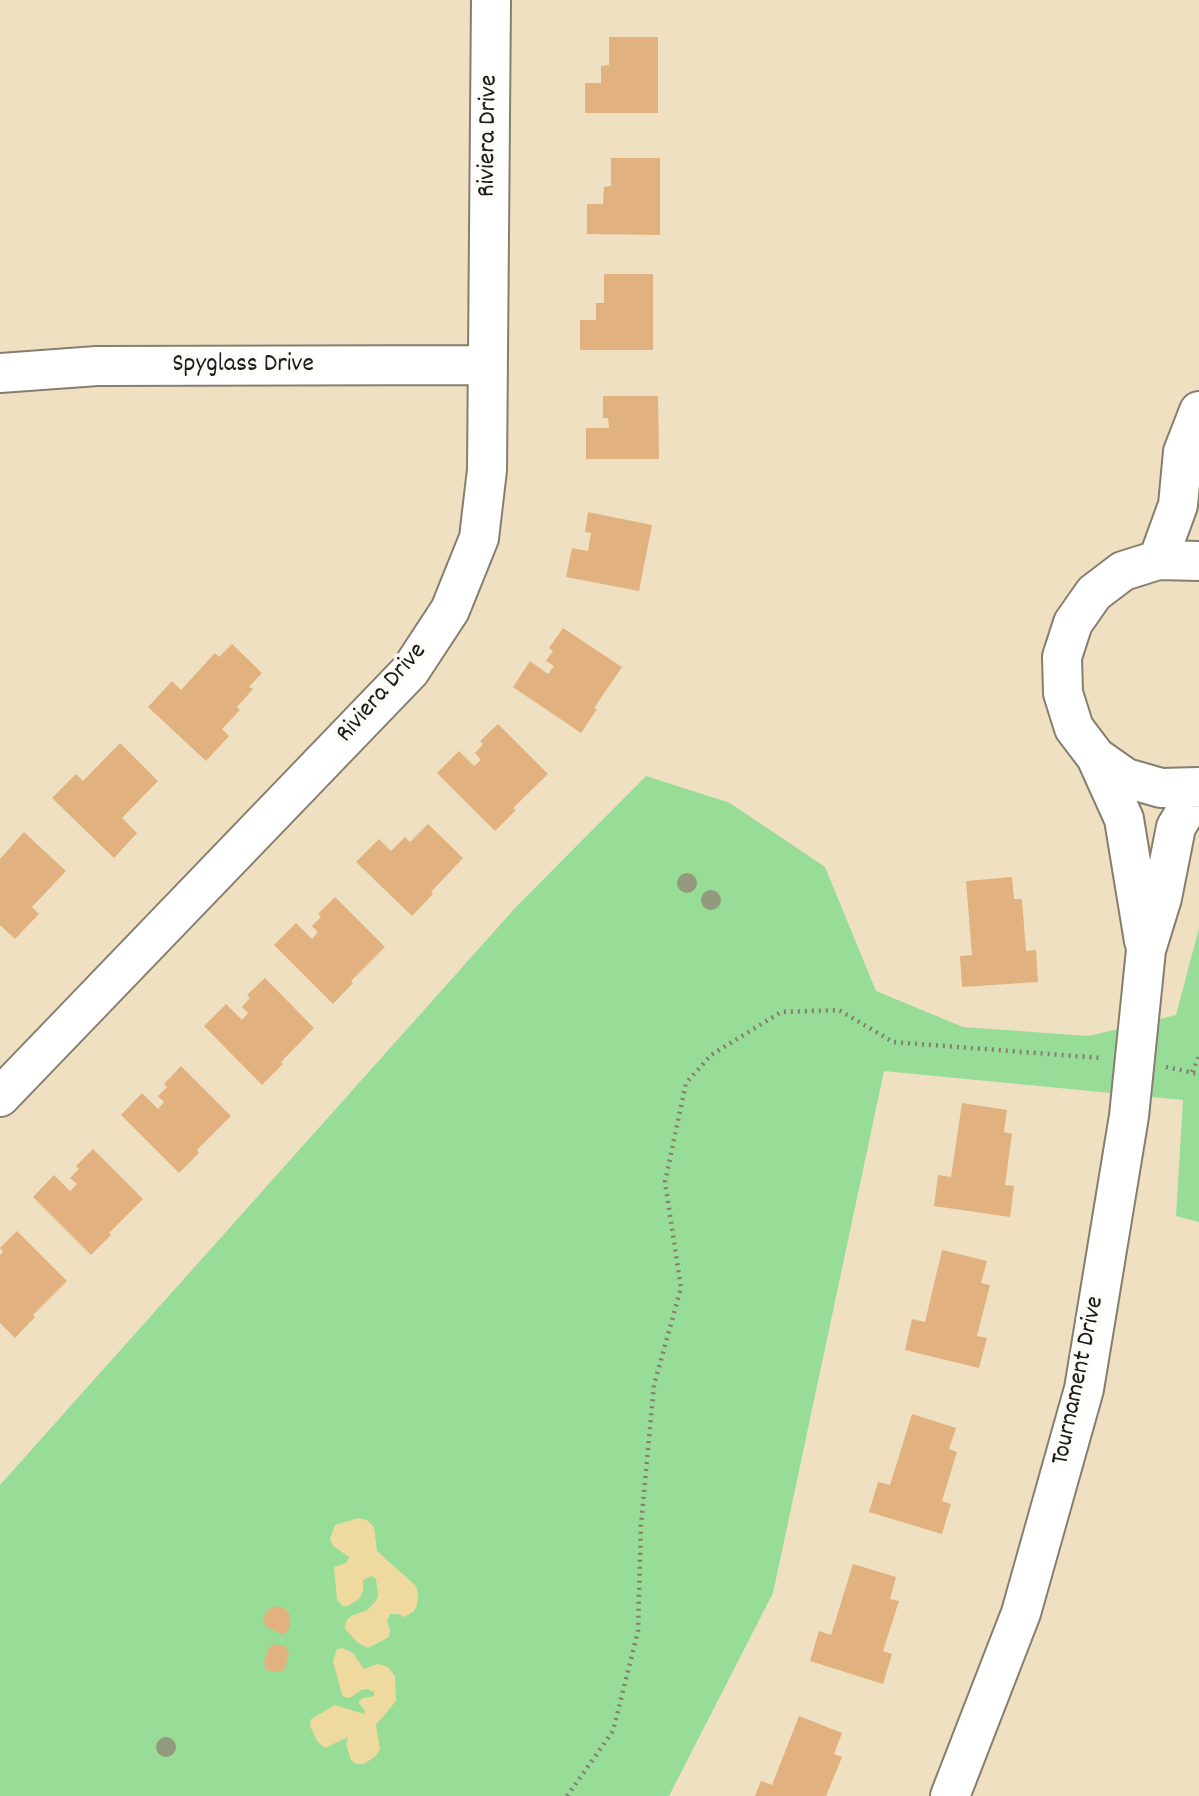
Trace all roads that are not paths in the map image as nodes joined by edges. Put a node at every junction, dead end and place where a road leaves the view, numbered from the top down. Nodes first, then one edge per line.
1 (491, 0) edge
2 (487, 365) junction
3 (0, 373) edge
4 (1199, 411) edge
5 (1158, 560) junction
6 (1199, 561) edge
7 (1096, 757) junction
8 (1199, 788) edge
9 (1146, 950) junction
10 (0, 1097) edge
11 (950, 1796) edge

1 - 2 street, Riviera Drive
2 - 3 street, Spyglass Drive
2 - 10 street, Riviera Drive
4 - 5 street
5 - 6 street
5 - 7 street
7 - 8 street
7 - 9 street, Tournament Drive
8 - 9 street, Tournament Drive
9 - 11 street, Tournament Drive

